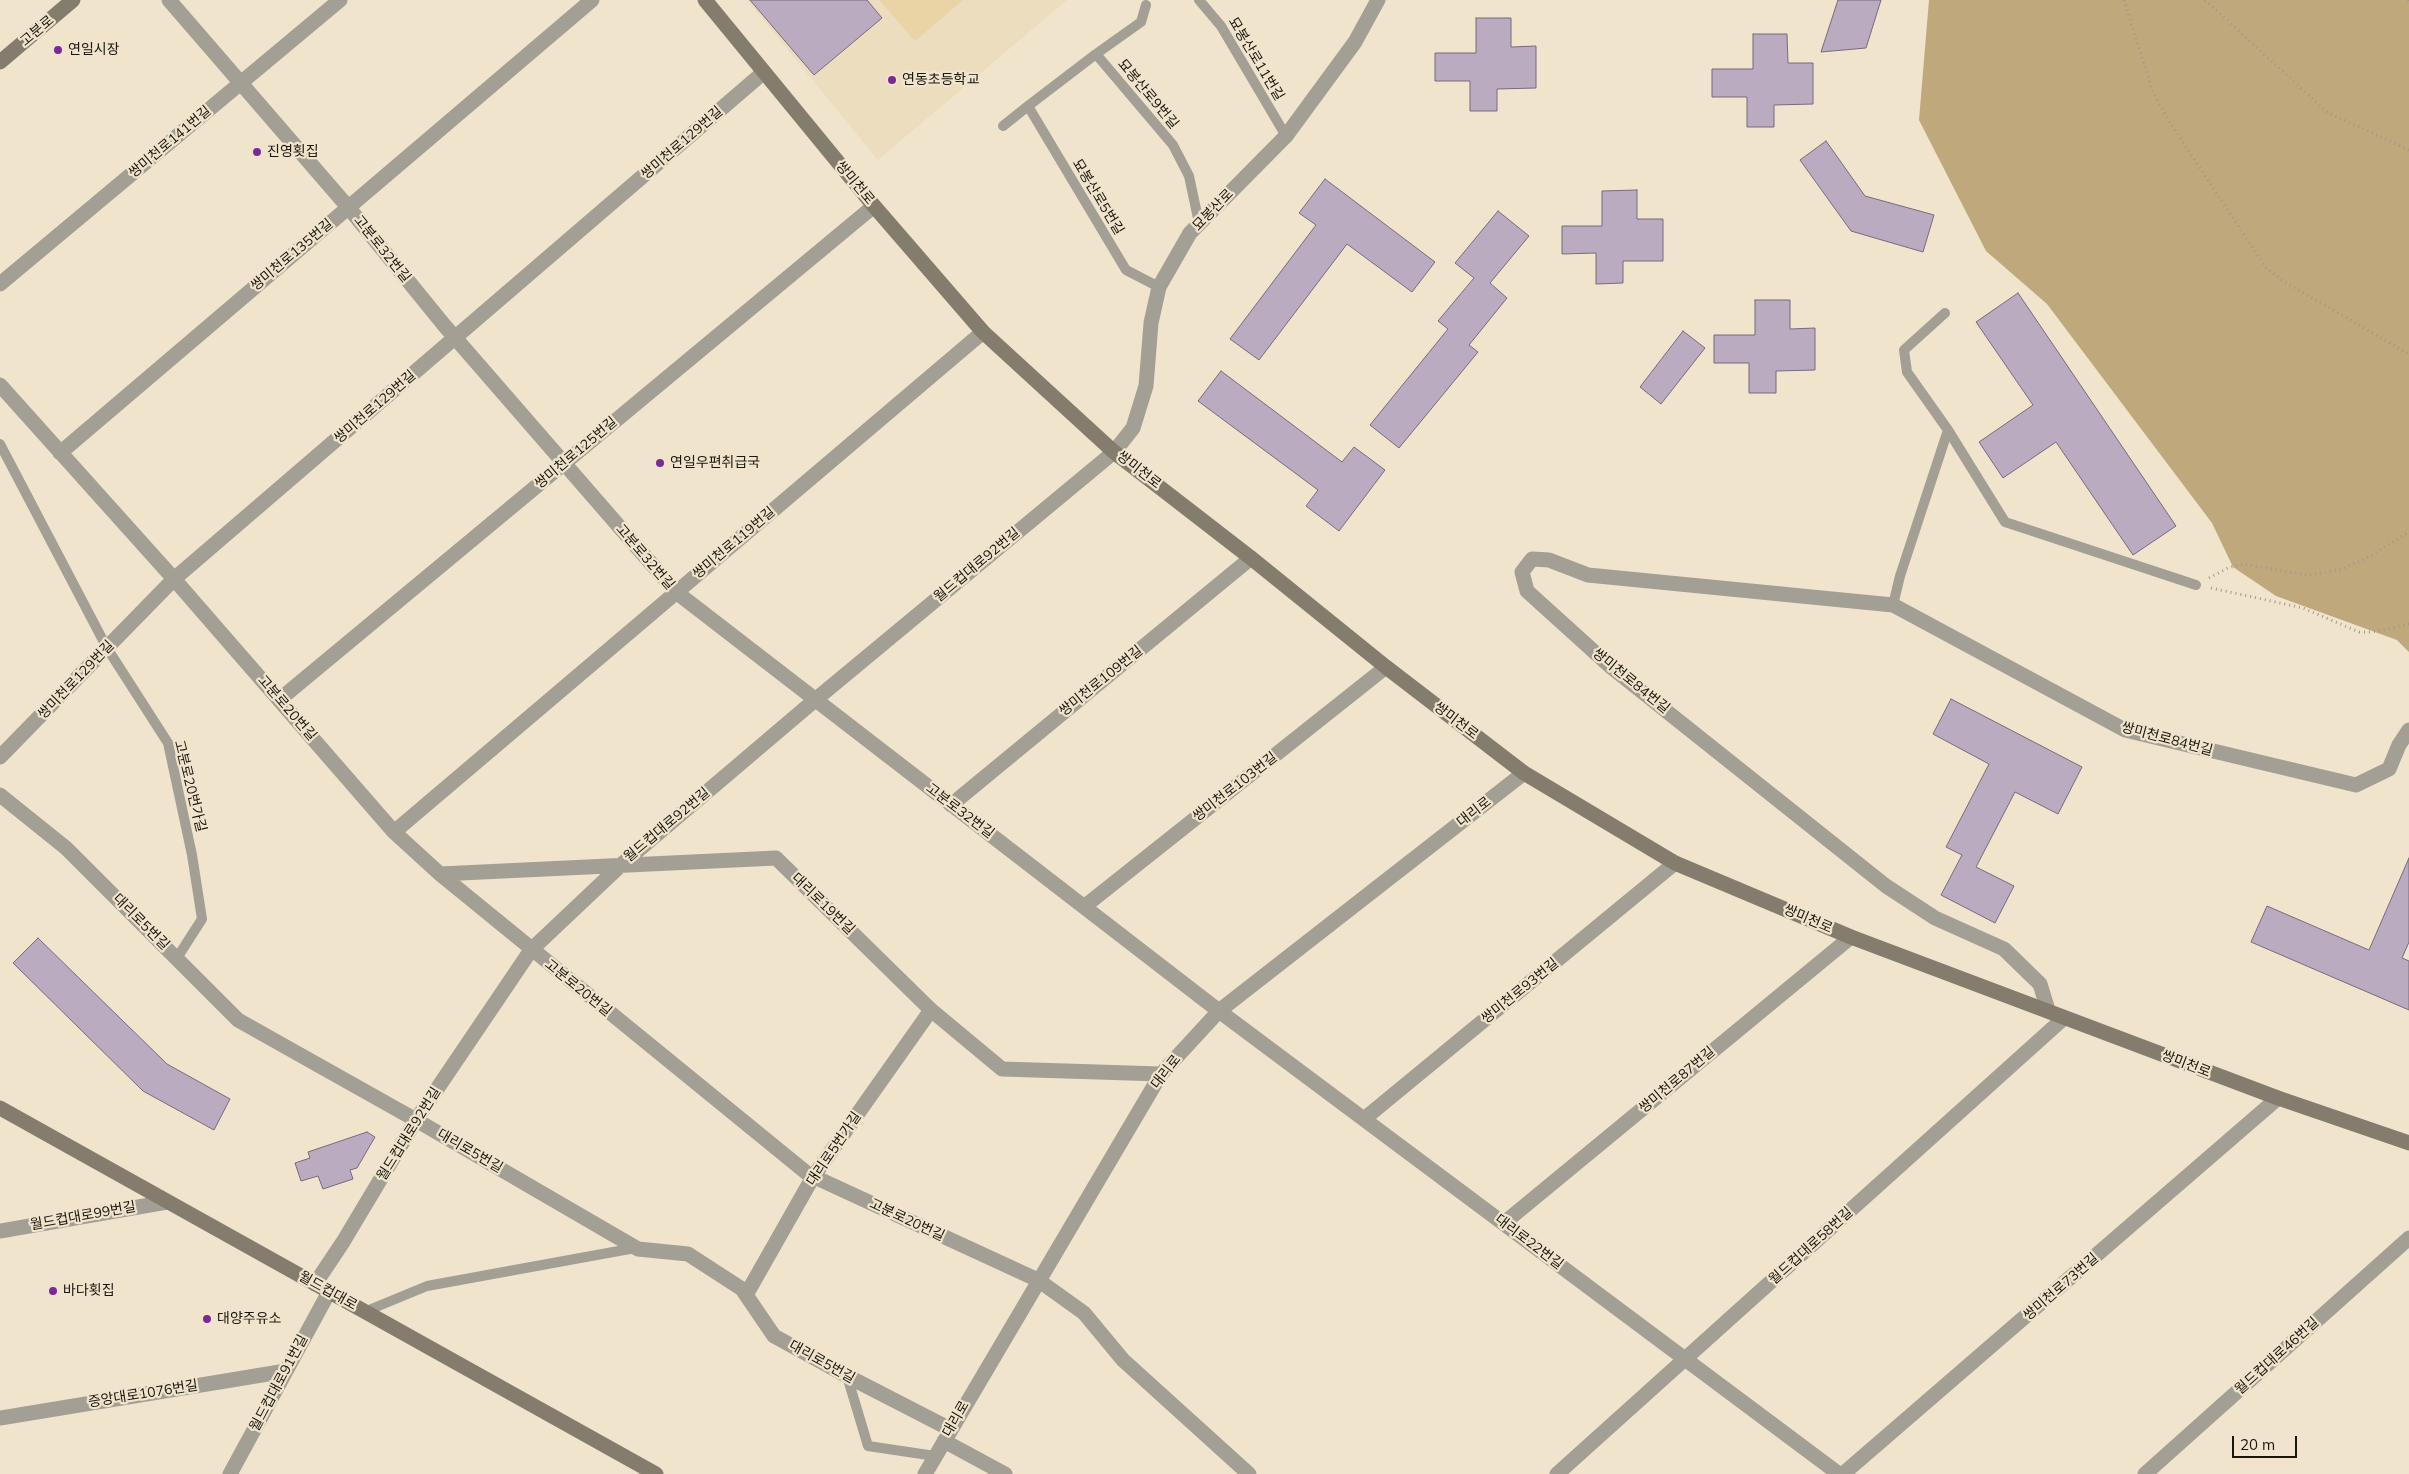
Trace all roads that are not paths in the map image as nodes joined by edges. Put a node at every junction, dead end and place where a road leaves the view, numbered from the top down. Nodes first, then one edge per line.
1 (73, 0) edge
2 (169, 0) edge
3 (340, 0) edge
4 (592, 0) edge
5 (705, 0) edge
6 (1199, 0) edge
7 (1378, 0) edge
8 (1146, 5) dead end
9 (1096, 54) junction
10 (0, 62) edge
11 (764, 72) junction
12 (241, 83) junction
13 (1028, 106) junction
14 (1003, 126) dead end
15 (1286, 136) junction
16 (874, 206) junction
17 (348, 208) junction
18 (1199, 223) junction
19 (0, 284) edge
20 (1159, 287) junction
21 (1945, 313) dead end
22 (983, 332) junction
23 (455, 338) junction
24 (0, 385) edge
25 (1948, 430) junction
26 (0, 444) edge
27 (1114, 452) junction
28 (60, 453) junction
29 (564, 464) junction
30 (1251, 558) junction
31 (174, 579) junction
32 (2196, 585) road end
33 (676, 592) junction
34 (1893, 605) junction
35 (107, 648) junction
36 (1386, 668) junction
37 (279, 700) junction
38 (815, 700) junction
39 (2409, 730) edge
40 (0, 758) edge
41 (1524, 772) junction
42 (0, 795) edge
43 (951, 805) junction
44 (394, 832) junction
45 (1676, 863) junction
46 (622, 864) junction
47 (440, 874) junction
48 (1085, 906) junction
49 (1851, 937) junction
50 (531, 950) junction
51 (177, 958) junction
52 (931, 1010) junction
53 (2048, 1010) junction
54 (1219, 1011) junction
55 (2064, 1018) junction
56 (1161, 1074) junction
57 (2278, 1098) junction
58 (0, 1108) edge
59 (1364, 1119) junction
60 (416, 1120) junction
61 (2409, 1143) edge
62 (813, 1176) junction
63 (167, 1202) junction
64 (1504, 1223) junction
65 (0, 1230) edge
66 (2409, 1238) edge
67 (635, 1248) junction
68 (1038, 1280) junction
69 (315, 1284) junction
70 (329, 1292) junction
71 (746, 1295) junction
72 (364, 1312) junction
73 (1686, 1360) junction
74 (286, 1371) junction
75 (847, 1376) junction
76 (0, 1418) edge
77 (947, 1435) junction
78 (935, 1456) junction
79 (230, 1474) edge
80 (656, 1474) edge
81 (925, 1474) edge
82 (1006, 1474) edge
83 (1249, 1474) edge
84 (1557, 1474) edge
85 (1841, 1474) edge
86 (2145, 1474) edge

1 - 10 street, 고분로
2 - 12 street, 고분로32번길
3 - 12 street, 쌍미천로141번길
4 - 17 street, 쌍미천로135번길
5 - 11 street, 쌍미천로
6 - 15 lane, 묘봉산로11번길
7 - 15 street, 묘봉산로
8 - 9 lane, 묘봉산로9번길
9 - 13 lane
9 - 18 lane, 묘봉산로9번길
11 - 16 street, 쌍미천로
11 - 23 street, 쌍미천로129번길
12 - 17 street, 고분로32번길
12 - 19 street, 쌍미천로141번길
13 - 14 lane
13 - 20 lane, 묘봉산로5번길
15 - 18 street, 묘봉산로
16 - 22 street, 쌍미천로
16 - 29 street, 쌍미천로125번길
17 - 23 street, 고분로32번길
17 - 28 street, 쌍미천로135번길
18 - 20 street, 묘봉산로
20 - 27 street, 묘봉산로
21 - 25 lane
22 - 27 street, 쌍미천로
22 - 33 street, 쌍미천로119번길
23 - 29 street, 고분로32번길
23 - 31 street, 쌍미천로129번길
24 - 28 street, 고분로20번길
25 - 32 lane
25 - 34 lane
26 - 35 lane, 고분로20번가길
27 - 30 street, 쌍미천로
27 - 38 street, 월드컵대로92번길
28 - 31 street, 고분로20번길
29 - 33 street, 고분로32번길
29 - 37 street, 쌍미천로125번길
30 - 36 street, 쌍미천로
30 - 43 street, 쌍미천로109번길
31 - 35 street, 쌍미천로129번길
31 - 37 street, 고분로20번길
33 - 38 street, 고분로32번길
33 - 44 street, 쌍미천로119번길
34 - 39 street, 쌍미천로84번길
34 - 53 street, 쌍미천로84번길
35 - 40 street, 쌍미천로129번길
35 - 51 lane, 고분로20번가길
36 - 41 street, 쌍미천로
36 - 48 street, 쌍미천로103번길
37 - 44 street, 고분로20번길
38 - 43 street, 고분로32번길
38 - 46 street, 월드컵대로92번길
41 - 45 street, 쌍미천로
41 - 54 street, 대리로
42 - 51 street, 대리로5번길
43 - 48 street, 고분로32번길
44 - 47 street, 고분로20번길
45 - 49 street, 쌍미천로
45 - 59 street, 쌍미천로93번길
46 - 47 street, 대리로19번길
46 - 50 street, 월드컵대로92번길
46 - 52 street, 대리로19번길
47 - 50 street, 고분로20번길
48 - 54 street, 고분로32번길
49 - 53 street, 쌍미천로
49 - 64 street, 쌍미천로87번길
50 - 60 street, 월드컵대로92번길
50 - 62 street, 고분로20번길
51 - 60 street, 대리로5번길
52 - 56 street, 대리로19번길
52 - 62 street, 대리로5번가길
53 - 55 street, 쌍미천로
54 - 56 street, 대리로
54 - 59 street, 대리로22번길
55 - 57 street, 쌍미천로
55 - 73 street, 월드컵대로58번길
56 - 68 street, 대리로
57 - 61 street, 쌍미천로
57 - 85 street, 쌍미천로73번길
58 - 63 street, 월드컵대로
59 - 64 street, 대리로22번길
60 - 67 street, 대리로5번길
60 - 69 street, 월드컵대로92번길
62 - 68 street, 고분로20번길
62 - 71 street, 대리로5번가길
63 - 65 street, 월드컵대로99번길
63 - 69 street, 월드컵대로
64 - 73 street, 대리로22번길
66 - 86 street, 월드컵대로46번길
67 - 71 street, 대리로5번길
67 - 72 lane
68 - 77 street, 대리로
68 - 83 street, 고분로20번길
69 - 70 street, 월드컵대로
70 - 72 street, 월드컵대로
70 - 74 street, 월드컵대로91번길
71 - 75 street, 대리로5번길
72 - 80 street, 월드컵대로
73 - 84 street, 월드컵대로58번길
73 - 85 street, 대리로22번길
74 - 76 street, 중앙대로1076번길
74 - 79 street, 월드컵대로91번길
75 - 77 street, 대리로5번길
75 - 78 lane
77 - 78 street, 대리로
77 - 82 street, 대리로5번길
78 - 81 street, 대리로

